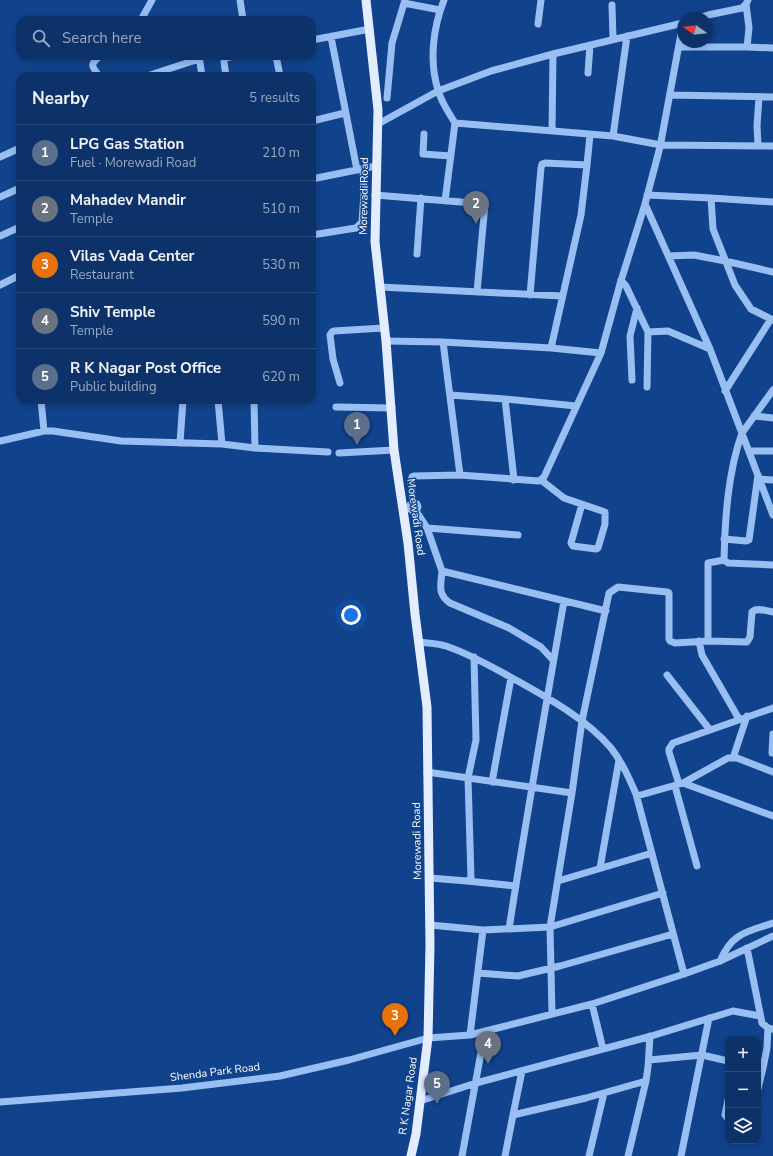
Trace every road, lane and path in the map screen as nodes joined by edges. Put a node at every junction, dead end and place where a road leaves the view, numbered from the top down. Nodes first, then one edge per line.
1 (152, 0) edge
2 (240, 0) edge
3 (366, 0) edge
4 (444, 0) edge
5 (541, 0) edge
6 (405, 2) edge
7 (747, 2) edge
8 (612, 5) dead end
9 (440, 10) junction
10 (713, 13) edge
11 (143, 16) edge
12 (242, 16) edge
13 (538, 24) dead end
14 (677, 24) edge
15 (370, 29) junction
16 (331, 36) junction
17 (627, 36) junction
18 (316, 39) edge
19 (613, 39) junction
20 (590, 45) junction
21 (713, 46) edge
22 (747, 46) junction
23 (679, 48) edge
24 (773, 48) edge
25 (553, 54) junction
26 (94, 60) edge
27 (193, 60) edge
28 (199, 60) edge
29 (224, 60) edge
30 (277, 60) edge
31 (96, 72) edge
32 (159, 72) edge
33 (201, 72) edge
34 (225, 72) edge
35 (279, 72) edge
36 (588, 73) dead end
37 (438, 91) junction
38 (670, 95) junction
39 (759, 97) junction
40 (773, 97) edge
41 (387, 98) dead end
42 (345, 113) junction
43 (316, 120) edge
44 (455, 123) junction
45 (378, 124) junction
46 (552, 131) junction
47 (424, 134) dead end
48 (590, 135) junction
49 (613, 136) junction
50 (661, 144) junction
51 (758, 145) junction
52 (773, 146) edge
53 (16, 150) edge
54 (451, 156) junction
55 (0, 158) edge
56 (587, 165) junction
57 (376, 166) junction
58 (360, 169) junction
59 (316, 178) edge
60 (16, 190) edge
61 (375, 195) junction
62 (647, 195) junction
63 (0, 196) edge
64 (421, 198) junction
65 (711, 198) junction
66 (445, 201) junction
67 (773, 202) edge
68 (645, 204) junction
69 (16, 229) edge
70 (316, 234) edge
71 (0, 236) edge
72 (418, 254) dead end
73 (669, 256) junction
74 (725, 261) junction
75 (773, 272) edge
76 (16, 278) edge
77 (621, 280) junction
78 (0, 285) edge
79 (380, 287) junction
80 (477, 292) junction
81 (530, 295) junction
82 (562, 296) junction
83 (636, 308) junction
84 (772, 319) edge
85 (384, 328) junction
86 (648, 332) junction
87 (386, 341) junction
88 (443, 342) junction
89 (551, 348) junction
90 (710, 349) junction
91 (601, 353) junction
92 (632, 380) dead end
93 (340, 383) dead end
94 (647, 387) dead end
95 (773, 390) edge
96 (725, 391) junction
97 (450, 395) junction
98 (505, 399) junction
99 (41, 404) edge
100 (183, 404) edge
101 (218, 404) edge
102 (254, 404) edge
103 (576, 406) junction
104 (336, 407) dead end
105 (392, 408) junction
106 (754, 416) junction
107 (773, 418) edge
108 (44, 431) junction
109 (742, 433) junction
110 (0, 441) edge
111 (180, 442) junction
112 (222, 444) junction
113 (255, 448) junction
114 (394, 450) junction
115 (749, 451) junction
116 (773, 451) edge
117 (328, 452) dead end
118 (339, 453) dead end
119 (460, 475) junction
120 (759, 477) junction
121 (514, 480) junction
122 (541, 480) junction
123 (773, 480) edge
124 (582, 504) junction
125 (411, 509) junction
126 (773, 515) edge
127 (427, 528) junction
128 (518, 535) dead end
129 (724, 539) junction
130 (724, 560) junction
131 (773, 565) edge
132 (442, 571) junction
133 (564, 601) junction
134 (606, 611) junction
135 (773, 612) edge
136 (708, 640) junction
137 (699, 641) junction
138 (418, 642) junction
139 (474, 657) junction
140 (554, 660) junction
141 (667, 675) dead end
142 (511, 678) junction
143 (548, 698) junction
144 (773, 708) edge
145 (747, 716) junction
146 (739, 719) junction
147 (582, 721) junction
148 (710, 730) junction
149 (773, 734) edge
150 (772, 754) dead end
151 (733, 758) junction
152 (619, 760) junction
153 (428, 772) junction
154 (773, 772) edge
155 (468, 778) junction
156 (492, 782) junction
157 (679, 784) junction
158 (532, 788) junction
159 (572, 793) junction
160 (637, 796) junction
161 (773, 816) edge
162 (652, 853) junction
163 (697, 866) dead end
164 (600, 868) junction
165 (430, 878) junction
166 (467, 881) junction
167 (558, 881) junction
168 (516, 886) junction
169 (663, 893) junction
170 (773, 923) edge
171 (430, 925) junction
172 (550, 927) junction
173 (509, 929) junction
174 (483, 930) junction
175 (673, 934) junction
176 (772, 938) edge
177 (747, 948) junction
178 (720, 961) junction
179 (551, 968) junction
180 (478, 973) junction
181 (684, 974) junction
182 (592, 1004) junction
183 (552, 1014) junction
184 (760, 1016) junction
185 (709, 1018) junction
186 (770, 1029) edge
187 (486, 1031) junction
188 (470, 1035) junction
189 (650, 1036) junction
190 (428, 1038) junction
191 (603, 1049) junction
192 (702, 1055) junction
193 (649, 1060) junction
194 (725, 1060) edge
195 (761, 1068) edge
196 (522, 1071) junction
197 (646, 1081) junction
198 (476, 1083) junction
199 (604, 1093) junction
200 (420, 1101) junction
201 (0, 1102) edge
202 (513, 1115) junction
203 (411, 1156) edge
204 (462, 1156) edge
205 (505, 1156) edge
206 (589, 1156) edge
207 (631, 1156) edge
208 (681, 1156) edge

1 - 11 street
2 - 12 street
3 - 15 main road, Morewadi Road
4 - 9 street
5 - 13 street
6 - 9 street
6 - 41 street
7 - 10 street
7 - 22 street
8 - 19 street
9 - 37 street
14 - 17 street
15 - 16 street
15 - 45 main road, Morewadi Road
16 - 18 street
16 - 42 street
17 - 19 street
17 - 49 street
19 - 20 street
20 - 25 street
20 - 36 street
21 - 22 street
22 - 24 street
23 - 38 street
25 - 37 street
25 - 46 street
26 - 31 street
27 - 32 street
28 - 33 street
29 - 34 street
30 - 35 street
37 - 44 street
37 - 45 street
38 - 39 street
38 - 50 street
39 - 40 street
39 - 51 street
42 - 43 street
42 - 58 street
44 - 46 street
44 - 54 street
45 - 57 main road, Morewadi Road
46 - 48 street
47 - 54 street
48 - 49 street
48 - 56 street
49 - 50 street
50 - 51 street
50 - 62 street
51 - 52 street
53 - 55 street
54 - 66 street
56 - 81 street
56 - 82 street
57 - 58 street
57 - 61 main road, Morewadi Road
58 - 59 street
58 - 70 street
60 - 63 street
61 - 64 street
61 - 79 main road, Morewadi Road
62 - 65 street
62 - 68 street
64 - 66 street
64 - 72 street
65 - 67 street
65 - 74 street
66 - 80 street
68 - 73 street
68 - 77 street
69 - 71 street
73 - 74 street
73 - 90 street
74 - 75 street
74 - 84 street
76 - 78 street
77 - 83 street
77 - 91 street
79 - 80 street
79 - 85 main road, Morewadi Road
80 - 81 street
81 - 82 street
82 - 89 street
83 - 86 street
83 - 92 street
84 - 96 street
85 - 87 main road, Morewadi Road
85 - 93 street
86 - 90 street
86 - 94 street
87 - 88 street
87 - 105 main road, Morewadi Road
88 - 89 street
88 - 97 street
89 - 91 street
90 - 96 street
91 - 103 street
95 - 106 street
96 - 109 street
97 - 98 street
97 - 119 street
98 - 103 street
98 - 121 street
99 - 108 street
100 - 111 street
101 - 112 street
102 - 113 street
103 - 122 street
104 - 105 street
105 - 114 main road, Morewadi Road
106 - 107 street
106 - 109 street
108 - 110 street
108 - 111 street
109 - 115 street
109 - 129 street
111 - 112 street
112 - 113 street
113 - 117 street
114 - 118 street
114 - 125 main road, Morewadi Road
115 - 116 street
115 - 120 street
119 - 121 street
119 - 125 street
120 - 123 street
120 - 126 street
120 - 129 street
121 - 122 street
122 - 124 street
124 - 124 street
125 - 127 street
125 - 138 main road, Morewadi Road
127 - 128 street
127 - 132 street
129 - 130 street
130 - 131 street
130 - 136 street
132 - 133 street
132 - 140 street
133 - 134 street
133 - 140 street
134 - 137 street
134 - 147 street
135 - 136 street
136 - 137 street
137 - 146 street
138 - 139 street
138 - 153 main road, Morewadi Road
139 - 142 street
139 - 155 street
140 - 143 street
141 - 148 street
142 - 143 street
142 - 156 street
143 - 147 street
143 - 158 street
144 - 145 street
145 - 146 street
145 - 151 street
146 - 148 street
147 - 152 street
147 - 159 street
148 - 157 street
149 - 150 street
151 - 154 street
151 - 157 street
152 - 160 street
152 - 164 street
153 - 155 street
153 - 165 main road, Morewadi Road
155 - 156 street
155 - 166 street
156 - 158 street
157 - 160 street
157 - 161 street
157 - 163 street
158 - 159 street
158 - 168 street
159 - 167 street
160 - 162 street
162 - 164 street
162 - 169 street
164 - 167 street
165 - 166 street
165 - 171 main road, Morewadi Road
166 - 168 street
167 - 172 street
168 - 173 street
169 - 172 street
169 - 175 street
170 - 178 street
171 - 174 street
171 - 190 main road, Morewadi Road
172 - 173 street
172 - 179 street
173 - 174 street
174 - 180 street
175 - 179 street
175 - 181 street
176 - 177 street, Shenda Park Road
177 - 178 street, Shenda Park Road
177 - 184 street
178 - 181 street, Shenda Park Road
179 - 180 street
179 - 183 street
180 - 188 street
181 - 182 street, Shenda Park Road
182 - 183 street, Shenda Park Road
182 - 191 street
183 - 187 street, Shenda Park Road
184 - 185 street
184 - 186 street
185 - 189 street
185 - 192 street
186 - 195 street
187 - 188 street, Shenda Park Road
187 - 198 street
188 - 190 street, Shenda Park Road
189 - 191 street
189 - 193 street
190 - 200 main road, R K Nagar Road
190 - 201 street, Shenda Park Road
191 - 196 street
192 - 193 street
192 - 194 street
192 - 208 street
193 - 197 street
196 - 198 street
196 - 202 street
197 - 199 street
197 - 207 street
198 - 200 street
198 - 204 street
199 - 202 street
199 - 206 street
200 - 203 main road, R K Nagar Road
202 - 205 street

